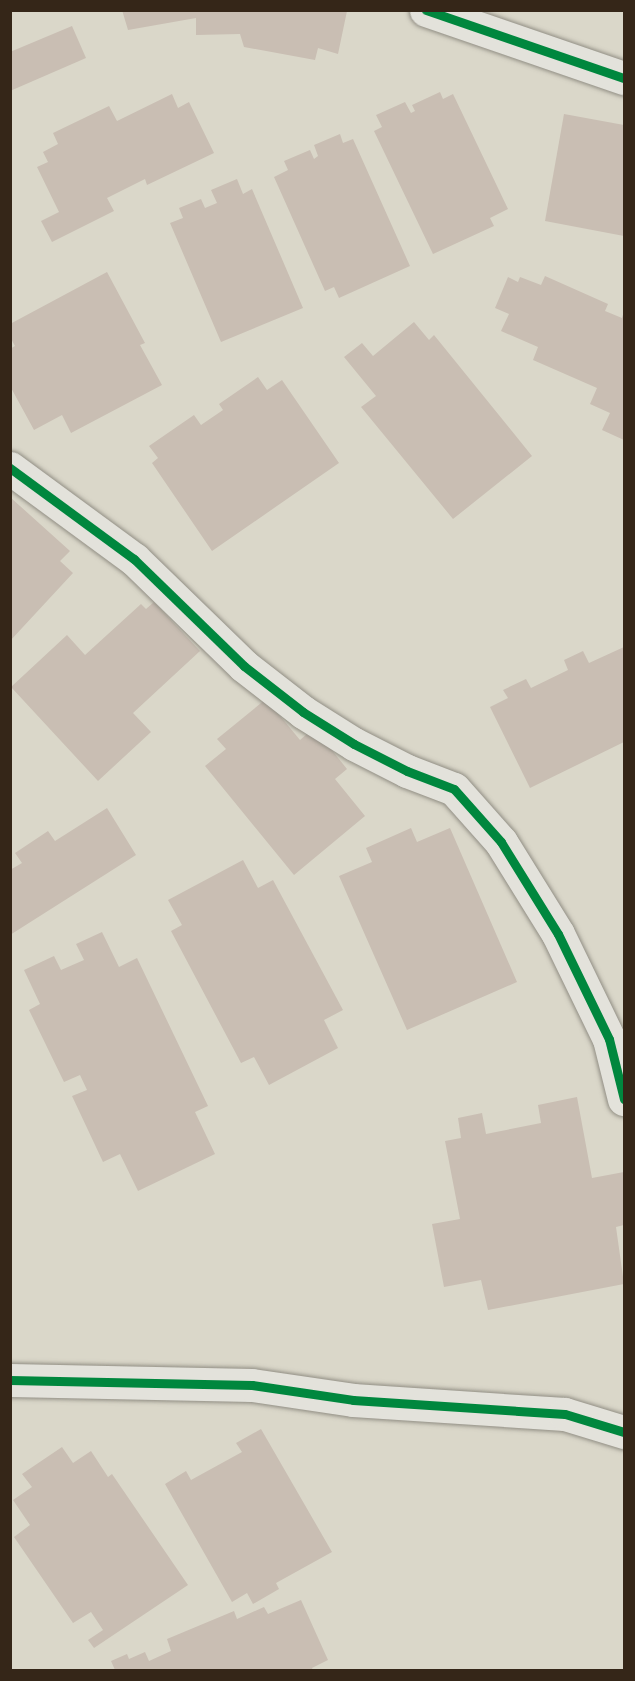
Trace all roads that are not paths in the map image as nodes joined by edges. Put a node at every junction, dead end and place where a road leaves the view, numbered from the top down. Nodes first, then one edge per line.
1 (426, 10) edge
2 (624, 78) edge
3 (10, 468) edge
4 (624, 1099) edge
5 (10, 1380) edge
6 (624, 1432) edge

1 - 2 street
3 - 4 street
5 - 6 street

